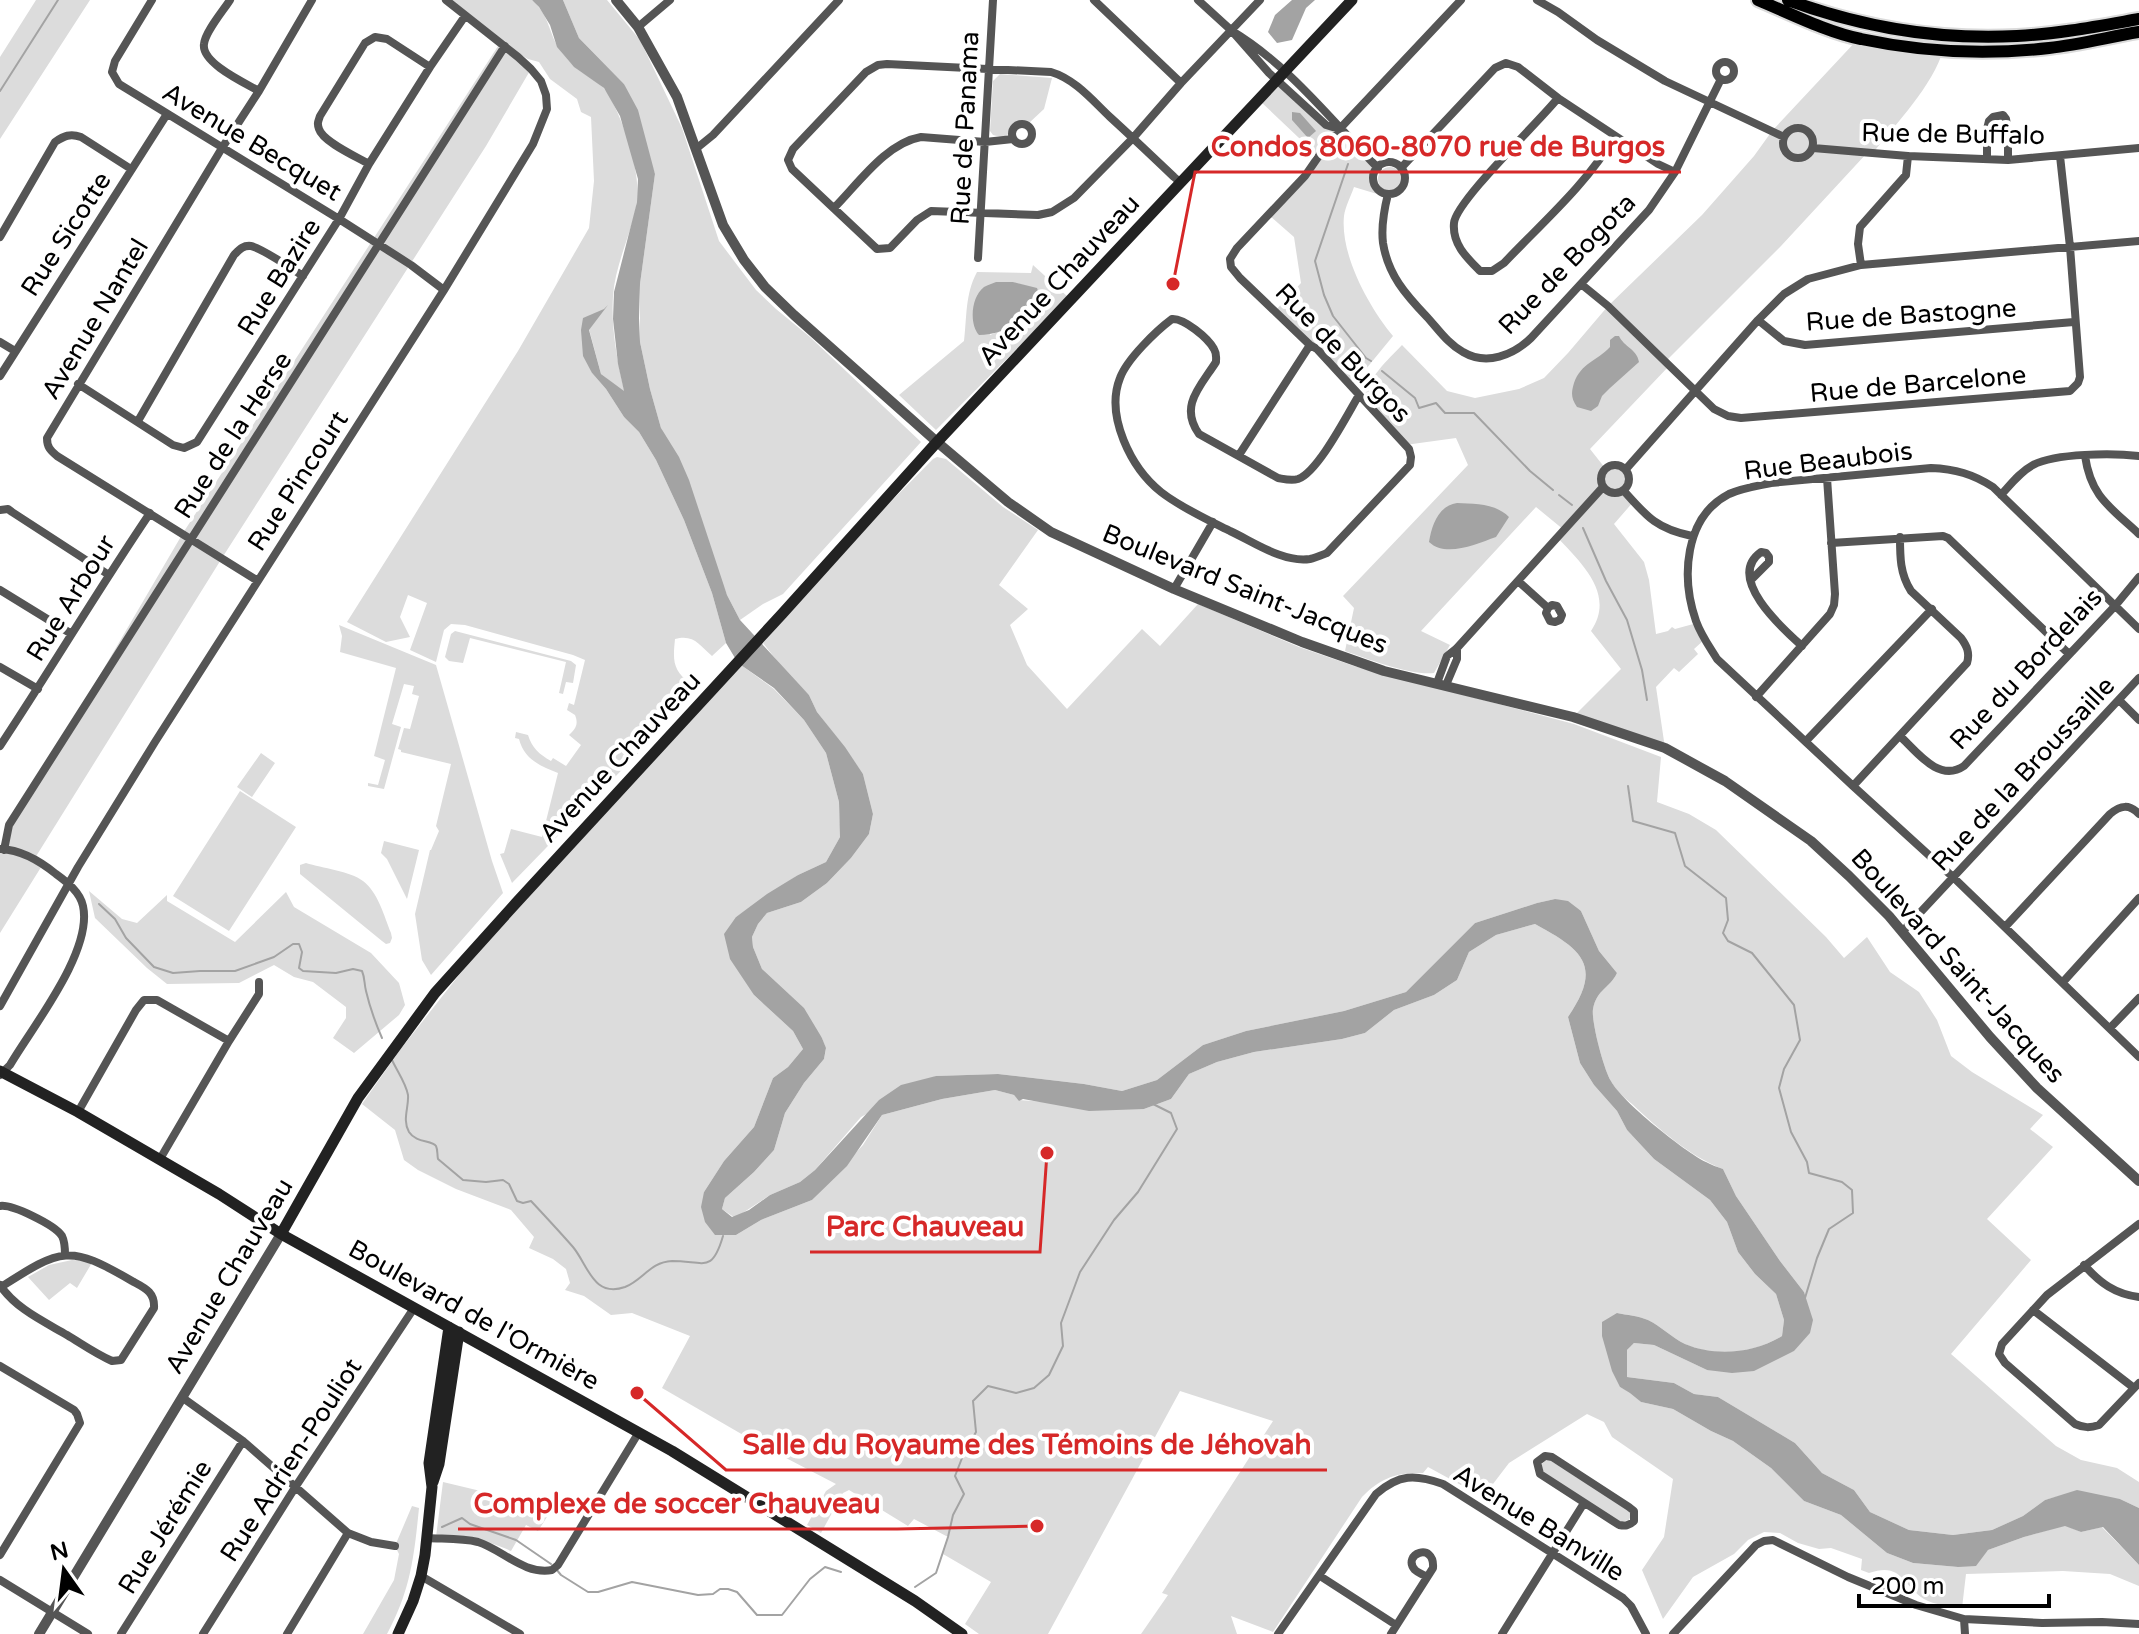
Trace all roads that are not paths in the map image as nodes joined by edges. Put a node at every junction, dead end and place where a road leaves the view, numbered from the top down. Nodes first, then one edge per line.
1 (152, 0) edge
2 (230, 0) edge
3 (312, 0) edge
4 (446, 0) edge
5 (616, 0) edge
6 (670, 0) edge
7 (839, 0) edge
8 (993, 0) edge
9 (1094, 0) edge
10 (1198, 0) edge
11 (1260, 0) edge
12 (1352, 0) edge
13 (1461, 0) edge
14 (1537, 0) edge
15 (1758, 0) edge
16 (1788, 3) edge
17 (465, 16) junction
18 (2139, 19) edge
19 (638, 27) junction
20 (1232, 31) junction
21 (2139, 32) edge
22 (505, 46) junction
23 (430, 67) junction
24 (990, 69) junction
25 (1278, 73) junction
26 (1721, 79) dead end
27 (1181, 83) junction
28 (259, 91) junction
29 (1558, 98) junction
30 (1709, 102) junction
31 (167, 114) junction
32 (1342, 127) junction
33 (1615, 136) junction
34 (1784, 137) junction
35 (1133, 138) junction
36 (1013, 139) dead end
37 (985, 142) junction
38 (222, 148) junction
39 (697, 148) junction
40 (1813, 148) junction
41 (2139, 148) edge
42 (1908, 156) junction
43 (2060, 156) junction
44 (1987, 159) junction
45 (2008, 160) junction
46 (369, 164) junction
47 (1378, 168) junction
48 (1401, 168) junction
49 (131, 169) junction
50 (1675, 172) junction
51 (1180, 182) junction
52 (1388, 194) junction
53 (834, 208) junction
54 (980, 212) junction
55 (339, 219) junction
56 (0, 237) edge
57 (2139, 241) edge
58 (378, 245) junction
59 (2070, 247) junction
60 (978, 258) dead end
61 (1861, 265) junction
62 (303, 276) junction
63 (1581, 284) junction
64 (444, 290) junction
65 (1758, 320) junction
66 (2074, 322) junction
67 (0, 342) edge
68 (1310, 345) junction
69 (15, 351) junction
70 (0, 376) edge
71 (78, 384) junction
72 (1694, 390) junction
73 (1359, 395) junction
74 (138, 421) junction
75 (937, 442) junction
76 (1239, 455) junction
77 (2085, 456) junction
78 (2139, 456) edge
79 (1626, 469) junction
80 (1827, 478) junction
81 (1603, 487) junction
82 (1624, 491) junction
83 (2001, 495) junction
84 (0, 510) edge
85 (150, 513) junction
86 (1213, 522) junction
87 (2139, 534) edge
88 (1692, 536) junction
89 (1900, 537) junction
90 (190, 538) junction
91 (1831, 543) junction
92 (109, 575) junction
93 (2139, 577) edge
94 (1751, 580) dead end
95 (258, 581) junction
96 (1518, 581) junction
97 (1174, 589) junction
98 (0, 590) edge
99 (2115, 606) junction
100 (1548, 608) dead end
101 (1932, 609) junction
102 (2139, 629) edge
103 (70, 633) junction
104 (1802, 646) junction
105 (2069, 654) junction
106 (0, 667) edge
107 (2139, 678) edge
108 (1442, 684) junction
109 (38, 689) junction
110 (1756, 697) junction
111 (2119, 700) junction
112 (2139, 720) edge
113 (1900, 736) junction
114 (1806, 741) junction
115 (0, 746) edge
116 (1853, 786) junction
117 (2139, 814) edge
118 (2, 850) edge
119 (1954, 878) junction
120 (69, 884) junction
121 (2139, 898) edge
122 (2005, 927) junction
123 (1902, 932) junction
124 (259, 982) dead end
125 (2063, 982) junction
126 (2139, 998) edge
127 (0, 1006) edge
128 (2110, 1028) junction
129 (229, 1041) junction
130 (2139, 1057) edge
131 (1, 1073) edge
132 (78, 1112) junction
133 (160, 1159) junction
134 (2139, 1181) edge
135 (0, 1206) edge
136 (2139, 1224) edge
137 (281, 1234) junction
138 (65, 1255) junction
139 (2084, 1265) junction
140 (0, 1287) edge
141 (2139, 1297) edge
142 (414, 1308) junction
143 (2033, 1310) junction
144 (454, 1329) junction
145 (0, 1366) edge
146 (2137, 1385) edge
147 (183, 1398) junction
148 (639, 1432) junction
149 (243, 1441) junction
150 (296, 1486) junction
151 (1584, 1503) junction
152 (348, 1533) junction
153 (427, 1538) junction
154 (395, 1546) dead end
155 (1554, 1553) junction
156 (0, 1555) edge
157 (421, 1576) junction
158 (1320, 1576) junction
159 (1427, 1577) dead end
160 (0, 1580) edge
161 (53, 1613) junction
162 (1964, 1619) junction
163 (2042, 1623) junction
164 (2139, 1624) edge
165 (1396, 1625) junction
166 (39, 1634) edge
167 (88, 1634) edge
168 (121, 1634) edge
169 (203, 1634) edge
170 (287, 1634) edge
171 (398, 1634) edge
172 (520, 1634) edge
173 (962, 1634) edge
174 (1278, 1634) edge
175 (1391, 1634) edge
176 (1502, 1634) edge
177 (1646, 1634) edge
178 (1673, 1634) edge
179 (1965, 1634) edge
180 (2041, 1634) edge

1 - 31 street, Avenue Becquet
2 - 28 street
3 - 28 street, Avenue Nantel
4 - 17 street, Rue Pincourt
5 - 19 street, Boulevard Saint-Jacques
6 - 19 street
7 - 39 street
8 - 24 street, Rue de Panama
9 - 27 street
10 - 20 street
11 - 20 street
12 - 25 main road, Avenue Chauveau
13 - 32 street
14 - 30 street
15 - 16 highway
16 - 18 highway
16 - 21 highway
17 - 22 street, Rue Pincourt
17 - 23 street, Rue Bazire
19 - 39 street, Boulevard Saint-Jacques
20 - 25 street
20 - 27 street
22 - 58 street, Rue de la Herse
22 - 64 street, Rue Pincourt
23 - 46 street, Rue Bazire
23 - 46 street
24 - 35 street
24 - 37 street, Rue de Panama
24 - 53 street
25 - 32 street
25 - 51 main road, Avenue Chauveau
26 - 30 street, Rue de Bogota
27 - 35 street
28 - 38 street, Avenue Nantel
29 - 33 street
29 - 33 street
29 - 48 street
30 - 34 street
30 - 50 street, Rue de Bogota
31 - 38 street, Avenue Becquet
31 - 49 street, Rue Sicotte
32 - 47 street
32 - 68 street, Rue de Burgos
33 - 50 street
34 - 40 street
34 - 40 street
35 - 51 street
35 - 54 street
36 - 37 street
37 - 53 street
37 - 54 street, Rue de Panama
38 - 55 street, Avenue Becquet
38 - 71 street, Avenue Nantel
39 - 75 street, Boulevard Saint-Jacques
40 - 42 street, Rue de Buffalo
41 - 43 street, Rue de Buffalo
42 - 44 street, Rue de Buffalo
42 - 61 street
43 - 45 street, Rue de Buffalo
43 - 59 street, Rue de Barcelone
44 - 45 street, Rue de Buffalo
44 - 45 street
46 - 55 street, Rue Bazire
47 - 48 street
47 - 52 street
48 - 52 street
49 - 56 street
49 - 69 street, Rue Sicotte
50 - 63 street, Rue de Bogota
51 - 75 main road, Avenue Chauveau
52 - 63 street, Rue de Bogota
53 - 54 street
54 - 60 street, Rue de Panama
55 - 58 street, Avenue Becquet
55 - 62 street, Rue Bazire
57 - 59 street
58 - 64 street, Avenue Becquet
58 - 90 street, Rue de la Herse
59 - 61 street
59 - 66 street, Rue de Barcelone
61 - 65 street
62 - 74 street, Rue Bazire
62 - 74 street
63 - 72 street, Rue de Barcelone
64 - 95 street, Rue Pincourt
65 - 66 street, Rue de Bastogne
65 - 72 street
66 - 72 street, Rue de Barcelone
67 - 69 street
68 - 73 street, Rue de Burgos
68 - 76 street
69 - 70 street, Rue Sicotte
71 - 74 street, Rue Bazire
71 - 85 street, Avenue Nantel
72 - 79 street
73 - 76 street
73 - 86 street, Rue de Burgos
75 - 97 street, Boulevard Saint-Jacques
75 - 137 main road, Avenue Chauveau
76 - 86 street
77 - 78 street
77 - 83 street
77 - 87 street
79 - 81 street
79 - 82 street
80 - 83 street, Rue Beaubois
80 - 88 street, Rue Beaubois
80 - 91 street
81 - 82 street
81 - 96 street
82 - 88 street
83 - 99 street, Rue Beaubois
84 - 92 street
85 - 90 street, Avenue Nantel
85 - 92 street, Rue Arbour
86 - 97 street
88 - 110 street
89 - 91 street
89 - 101 street
89 - 105 street
90 - 95 street, Avenue Nantel
90 - 118 street, Rue de la Herse
91 - 104 street
92 - 103 street, Rue Arbour
93 - 99 street, Rue du Bordelais
94 - 104 street
95 - 120 street, Rue Pincourt
96 - 100 street
96 - 108 street
97 - 108 street, Boulevard Saint-Jacques
98 - 103 street
99 - 102 street, Rue Beaubois
99 - 105 street, Rue du Bordelais
101 - 113 street
101 - 114 street
103 - 109 street, Rue Arbour
104 - 110 street
105 - 113 street, Rue du Bordelais
106 - 109 street
107 - 111 street, Rue de la Broussaille
108 - 123 street, Boulevard Saint-Jacques
109 - 115 street, Rue Arbour
110 - 114 street
111 - 112 street
111 - 119 street, Rue de la Broussaille
113 - 116 street
114 - 116 street
116 - 119 street
117 - 122 street
118 - 120 street
119 - 122 street
119 - 123 street, Rue de la Broussaille
120 - 127 street, Rue Pincourt
120 - 131 street
121 - 125 street
122 - 125 street
123 - 134 street, Boulevard Saint-Jacques
124 - 129 street
125 - 128 street
126 - 128 street
128 - 130 street
129 - 132 street
129 - 133 street
131 - 132 main road, Boulevard de l'Ormière
132 - 133 main road, Boulevard de l'Ormière
133 - 137 main road, Boulevard de l'Ormière
135 - 138 street
136 - 139 street
137 - 142 main road, Boulevard de l'Ormière
137 - 147 street, Avenue Chauveau
138 - 140 street
138 - 140 street
139 - 141 street
139 - 143 street
142 - 144 main road, Boulevard de l'Ormière
142 - 150 street, Rue Adrien-Pouliot
143 - 146 street
143 - 146 street
144 - 148 main road, Boulevard de l'Ormière
144 - 153 main road
145 - 156 street
147 - 149 street
147 - 161 street, Avenue Chauveau
148 - 153 street
148 - 173 main road, Boulevard de l'Ormière
149 - 150 street
149 - 168 street, Rue Jérémie
150 - 152 street
150 - 169 street, Rue Adrien-Pouliot
151 - 151 street
151 - 155 street
152 - 154 street
152 - 170 street
153 - 157 main road
155 - 158 street, Avenue Banville
155 - 176 street
155 - 177 street, Avenue Banville
157 - 171 main road
157 - 172 street
158 - 165 street
158 - 174 street, Avenue Banville
159 - 165 street
160 - 161 street
161 - 166 street, Avenue Chauveau
161 - 167 street
162 - 163 street
162 - 178 street
162 - 179 street
163 - 164 street
163 - 180 street
165 - 175 street

